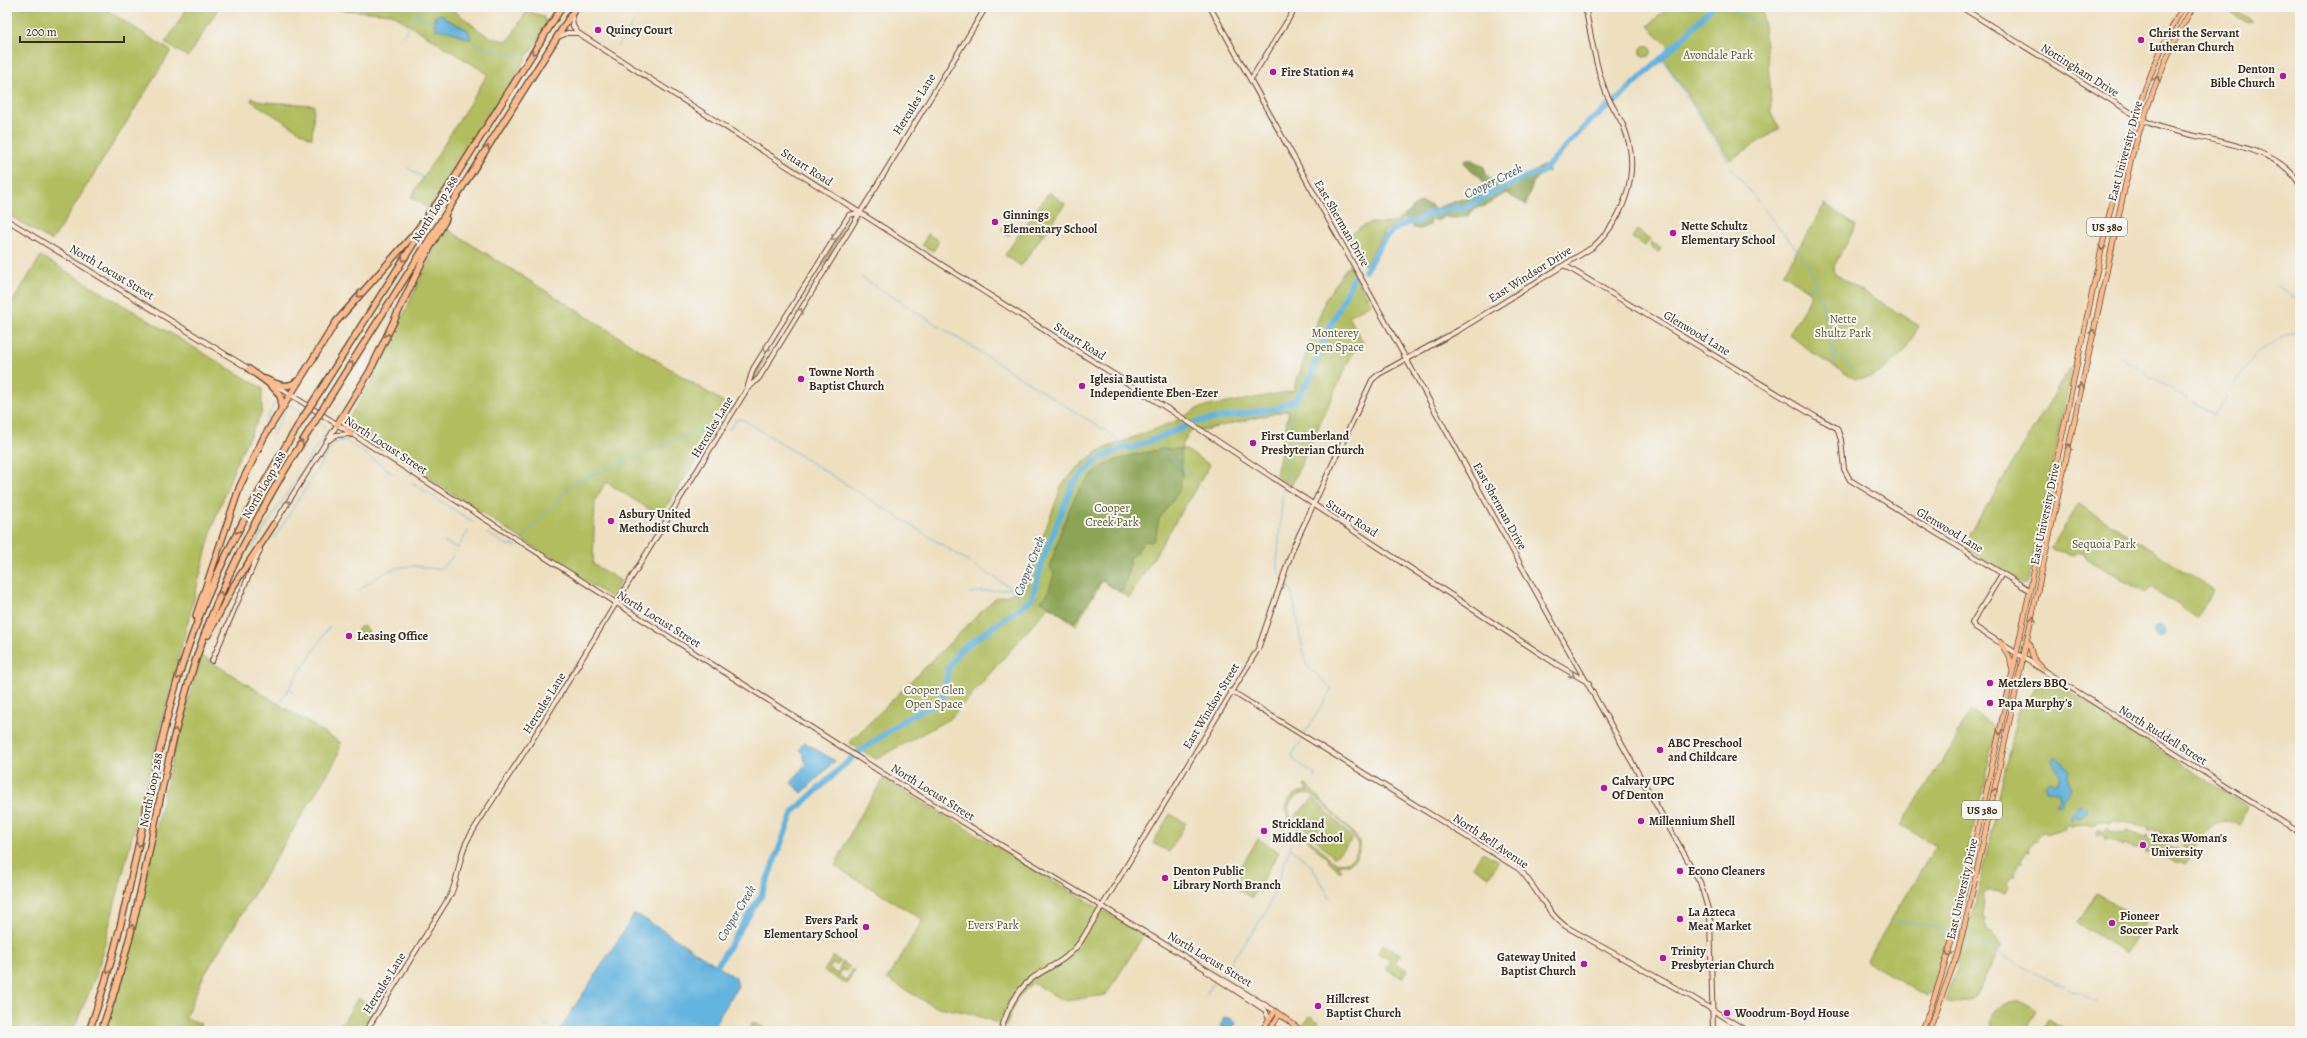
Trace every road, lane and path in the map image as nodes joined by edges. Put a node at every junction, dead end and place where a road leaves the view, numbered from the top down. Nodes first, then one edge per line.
1 (562, 7) edge
2 (576, 7) edge
3 (986, 7) edge
4 (1210, 7) edge
5 (1296, 7) edge
6 (1585, 7) edge
7 (1960, 7) edge
8 (2183, 7) edge
9 (2192, 7) edge
10 (572, 13) junction
11 (578, 33) junction
12 (556, 38) junction
13 (1251, 79) junction
14 (2135, 116) junction
15 (2143, 120) junction
16 (478, 162) junction
17 (2300, 185) edge
18 (447, 190) junction
19 (859, 213) junction
20 (7, 220) edge
21 (1564, 265) junction
22 (1406, 358) junction
23 (249, 369) junction
24 (265, 379) junction
25 (299, 379) junction
26 (747, 389) junction
27 (290, 395) junction
28 (346, 409) junction
29 (277, 417) junction
30 (336, 425) junction
31 (351, 434) junction
32 (325, 442) junction
33 (1312, 504) junction
34 (274, 524) junction
35 (2002, 574) junction
36 (2029, 590) junction
37 (615, 603) junction
38 (2029, 634) junction
39 (2000, 642) junction
40 (2017, 652) junction
41 (197, 657) junction
42 (2024, 657) junction
43 (212, 661) dead end
44 (183, 662) junction
45 (2043, 669) junction
46 (2013, 671) junction
47 (1588, 683) junction
48 (1231, 691) junction
49 (2300, 833) edge
50 (1102, 906) junction
51 (1200, 967) junction
52 (1712, 1009) junction
53 (1275, 1011) junction
54 (1279, 1015) junction
55 (1269, 1019) junction
56 (88, 1031) edge
57 (101, 1031) edge
58 (366, 1031) edge
59 (1001, 1031) edge
60 (1261, 1031) edge
61 (1269, 1031) edge
62 (1302, 1031) edge
63 (1713, 1031) edge
64 (1747, 1031) edge
65 (1922, 1031) edge
66 (1929, 1031) edge

1 -> 18 highway, North Loop 288
2 - 10 highway, North Loop 288
3 - 19 street, Hercules Lane
4 - 13 street, East Sherman Drive
5 - 13 street
6 - 21 street, East Windsor Drive
7 - 14 street, Nottingham Drive
8 - 14 main road, East University Drive / US 380
15 -> 9 main road, East University Drive / US 380
10 - 11 street
10 - 12 highway, North Loop 288
11 - 12 street
11 - 19 street, Stuart Road
16 -> 12 highway, North Loop 288
13 - 22 street, East Sherman Drive
14 - 15 street, Nottingham Drive
14 -> 36 main road, East University Drive / US 380
15 - 17 street, Nottingham Drive
38 -> 15 main road, East University Drive / US 380
28 -> 16 highway
41 -> 16 highway, North Loop 288, bridge
18 -> 25 highway
18 -> 44 highway, North Loop 288, bridge
26 -> 19 street, Hercules Lane
19 -> 26 street, Hercules Lane
19 - 33 street, Stuart Road
20 - 23 street, North Locust Street
21 - 22 street, East Windsor Drive
21 - 35 street, Glenwood Lane
22 - 33 street, East Windsor Drive
22 - 47 street, East Sherman Drive
23 - 24 street, North Locust Street
23 - 29 highway
24 - 25 highway
24 - 27 street, North Locust Street
25 - 27 highway
26 - 37 street, Hercules Lane
27 - 29 highway
27 - 30 street, North Locust Street
28 - 30 highway
28 - 31 highway
29 - 44 highway
30 - 31 street, North Locust Street
30 - 32 street
31 - 32 street
31 - 37 street, North Locust Street
34 -> 32 street
33 -> 47 street, Stuart Road
33 - 48 street, East Windsor Street
34 - 41 highway
34 - 43 street
35 - 36 street, Glenwood Lane
35 - 39 street, North Ruddell Street
36 - 40 main road, East University Drive / US 380
37 - 50 street, North Locust Street
37 - 58 street, Hercules Lane
38 - 42 main road, East University Drive / US 380
38 - 45 main road
39 - 40 street, North Ruddell Street
39 - 46 main road
40 - 42 street, North Ruddell Street
40 - 46 main road, East University Drive / US 380
57 -> 41 highway, North Loop 288
42 - 45 street, North Ruddell Street
66 -> 42 main road, East University Drive / US 380
44 -> 56 highway, North Loop 288
45 - 49 street, North Ruddell Street
46 -> 65 main road, East University Drive / US 380
47 - 52 street, East Sherman Drive
48 - 50 street, East Windsor Street
48 - 52 street, North Bell Avenue
50 - 51 street, North Locust Street
50 - 59 street, East Windsor Street
51 - 53 street, North Locust Street
51 - 55 street
52 - 63 street, East Sherman Drive
52 - 64 street, North Bell Avenue
53 - 54 main road, North Locust Street
53 - 55 main road
54 - 61 main road
54 - 62 main road, North Locust Street
55 - 60 main road

